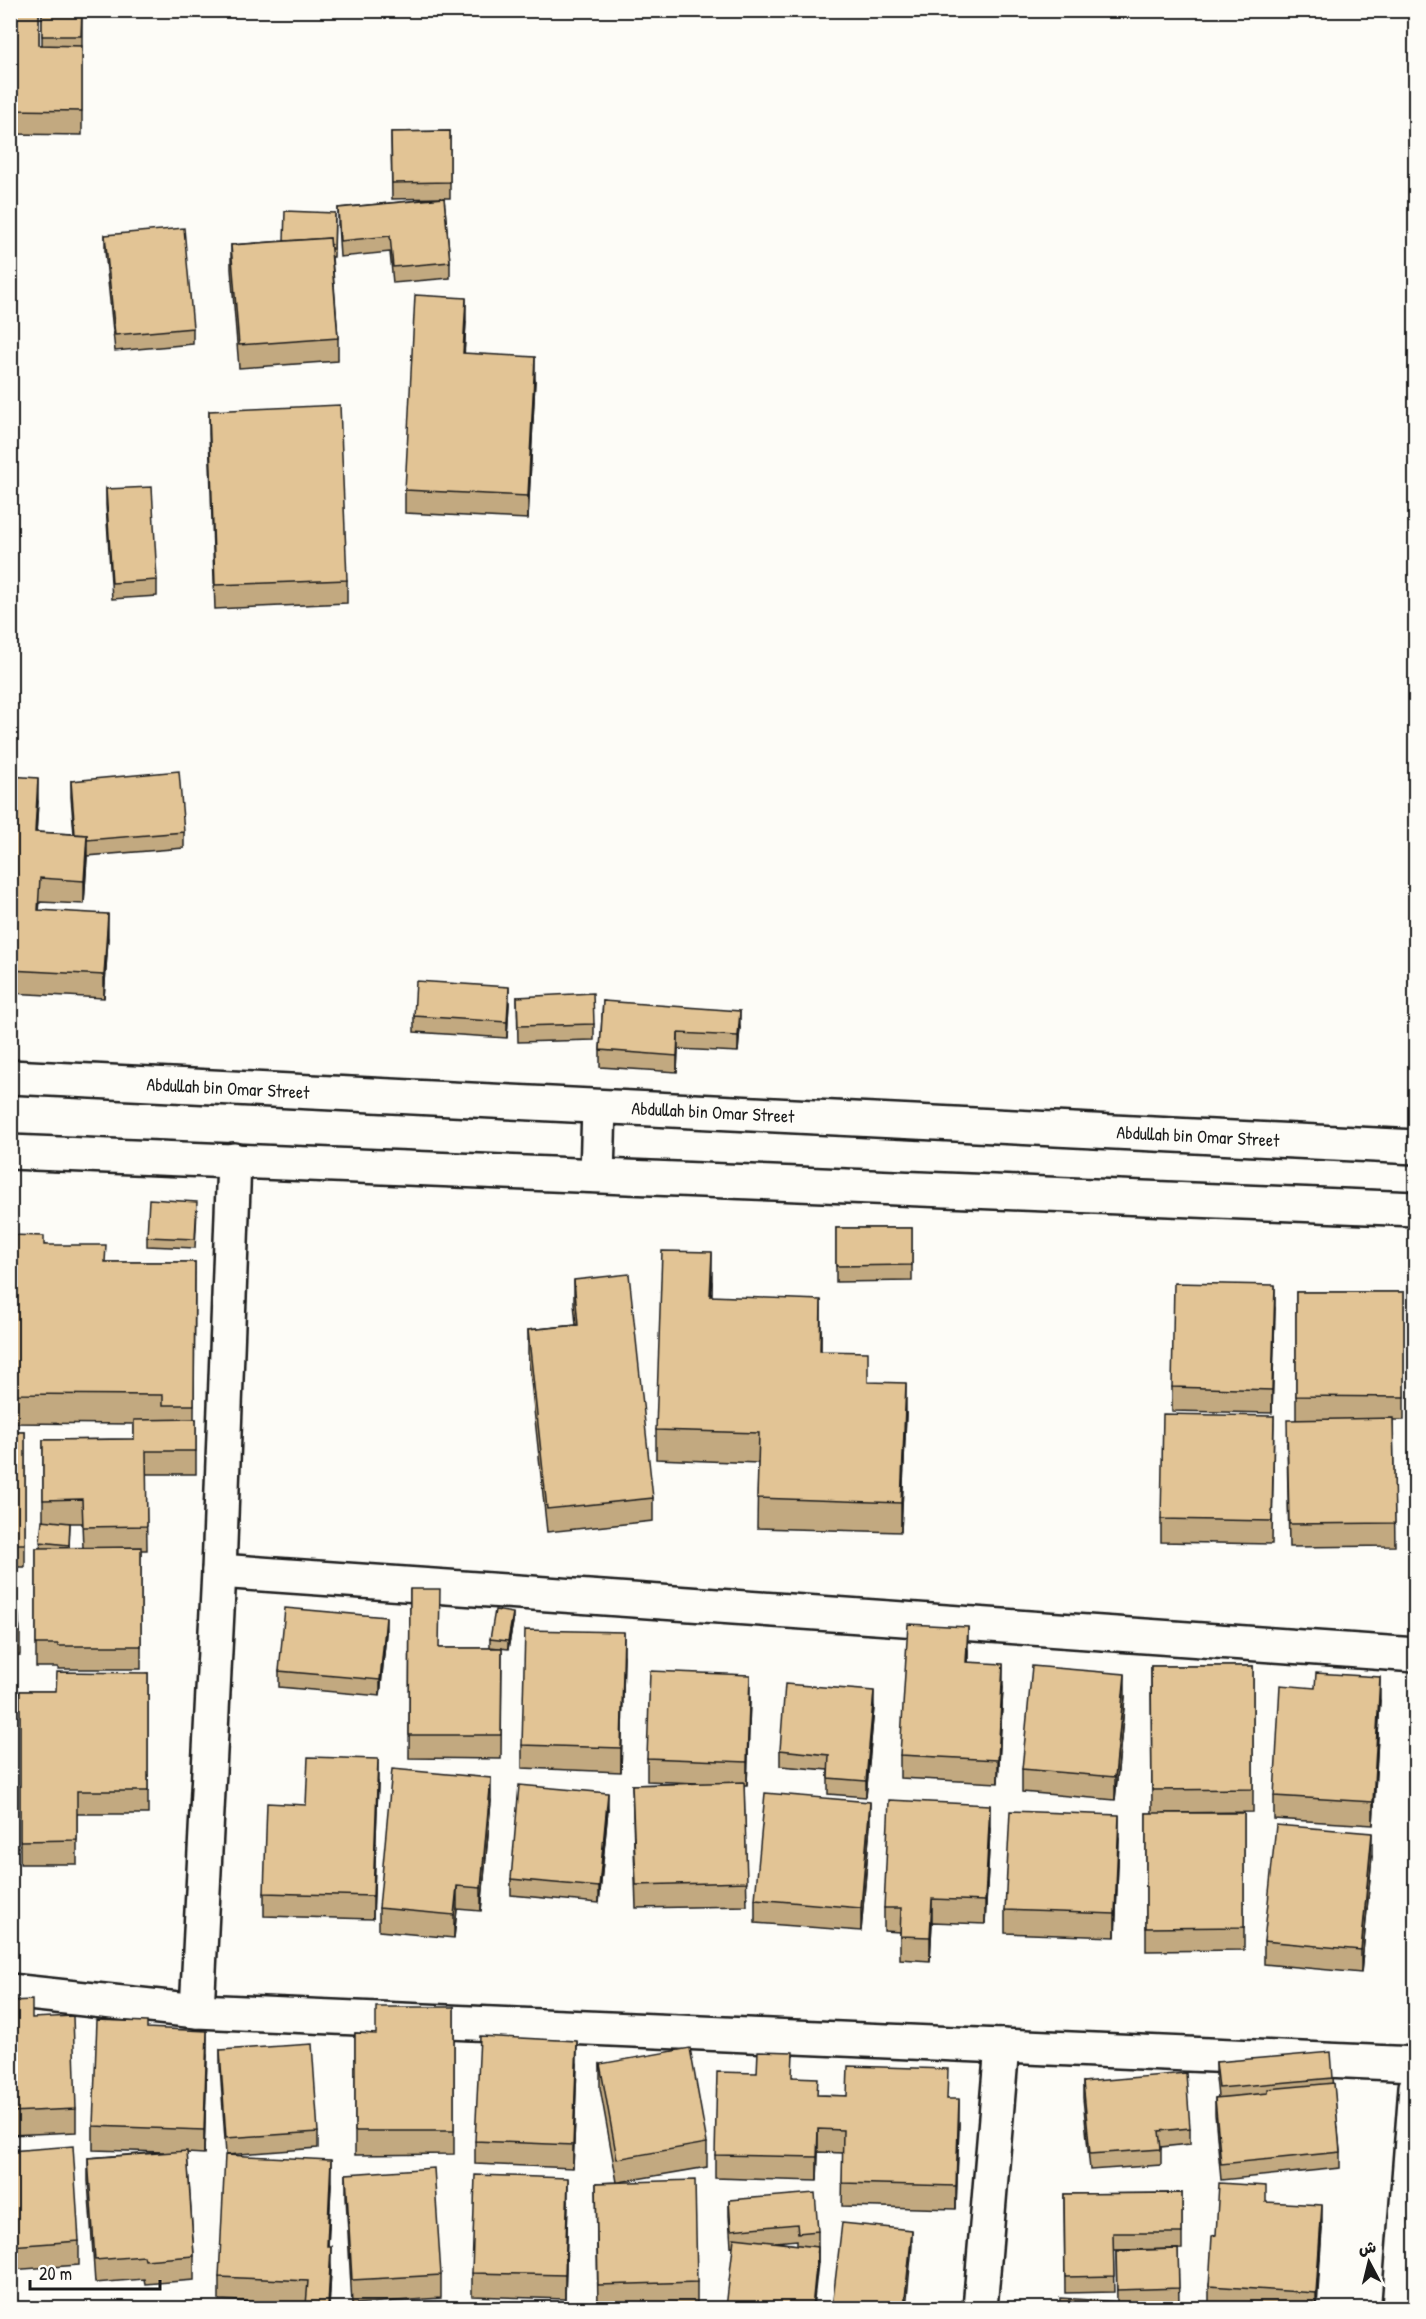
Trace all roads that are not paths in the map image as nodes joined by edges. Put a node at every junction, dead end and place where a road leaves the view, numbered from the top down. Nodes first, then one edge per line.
1 (10, 1077) edge
2 (599, 1107) junction
3 (1416, 1147) edge
4 (10, 1152) edge
5 (234, 1160) junction
6 (597, 1175) junction
7 (1416, 1209) edge
8 (219, 1570) junction
9 (1416, 1655) edge
10 (10, 1990) edge
11 (197, 2011) junction
12 (1002, 2046) junction
13 (1416, 2064) edge
14 (1416, 2087) edge
15 (980, 2308) edge
16 (1399, 2308) edge

1 - 2 street, Abdullah bin Omar Street
2 - 3 street, Abdullah bin Omar Street
2 - 6 street
4 - 5 street
5 - 6 street
5 - 8 street
6 - 7 street
8 - 9 street
8 - 11 street
10 - 11 street
11 - 12 street
12 - 13 street
12 - 15 street
14 - 16 street

